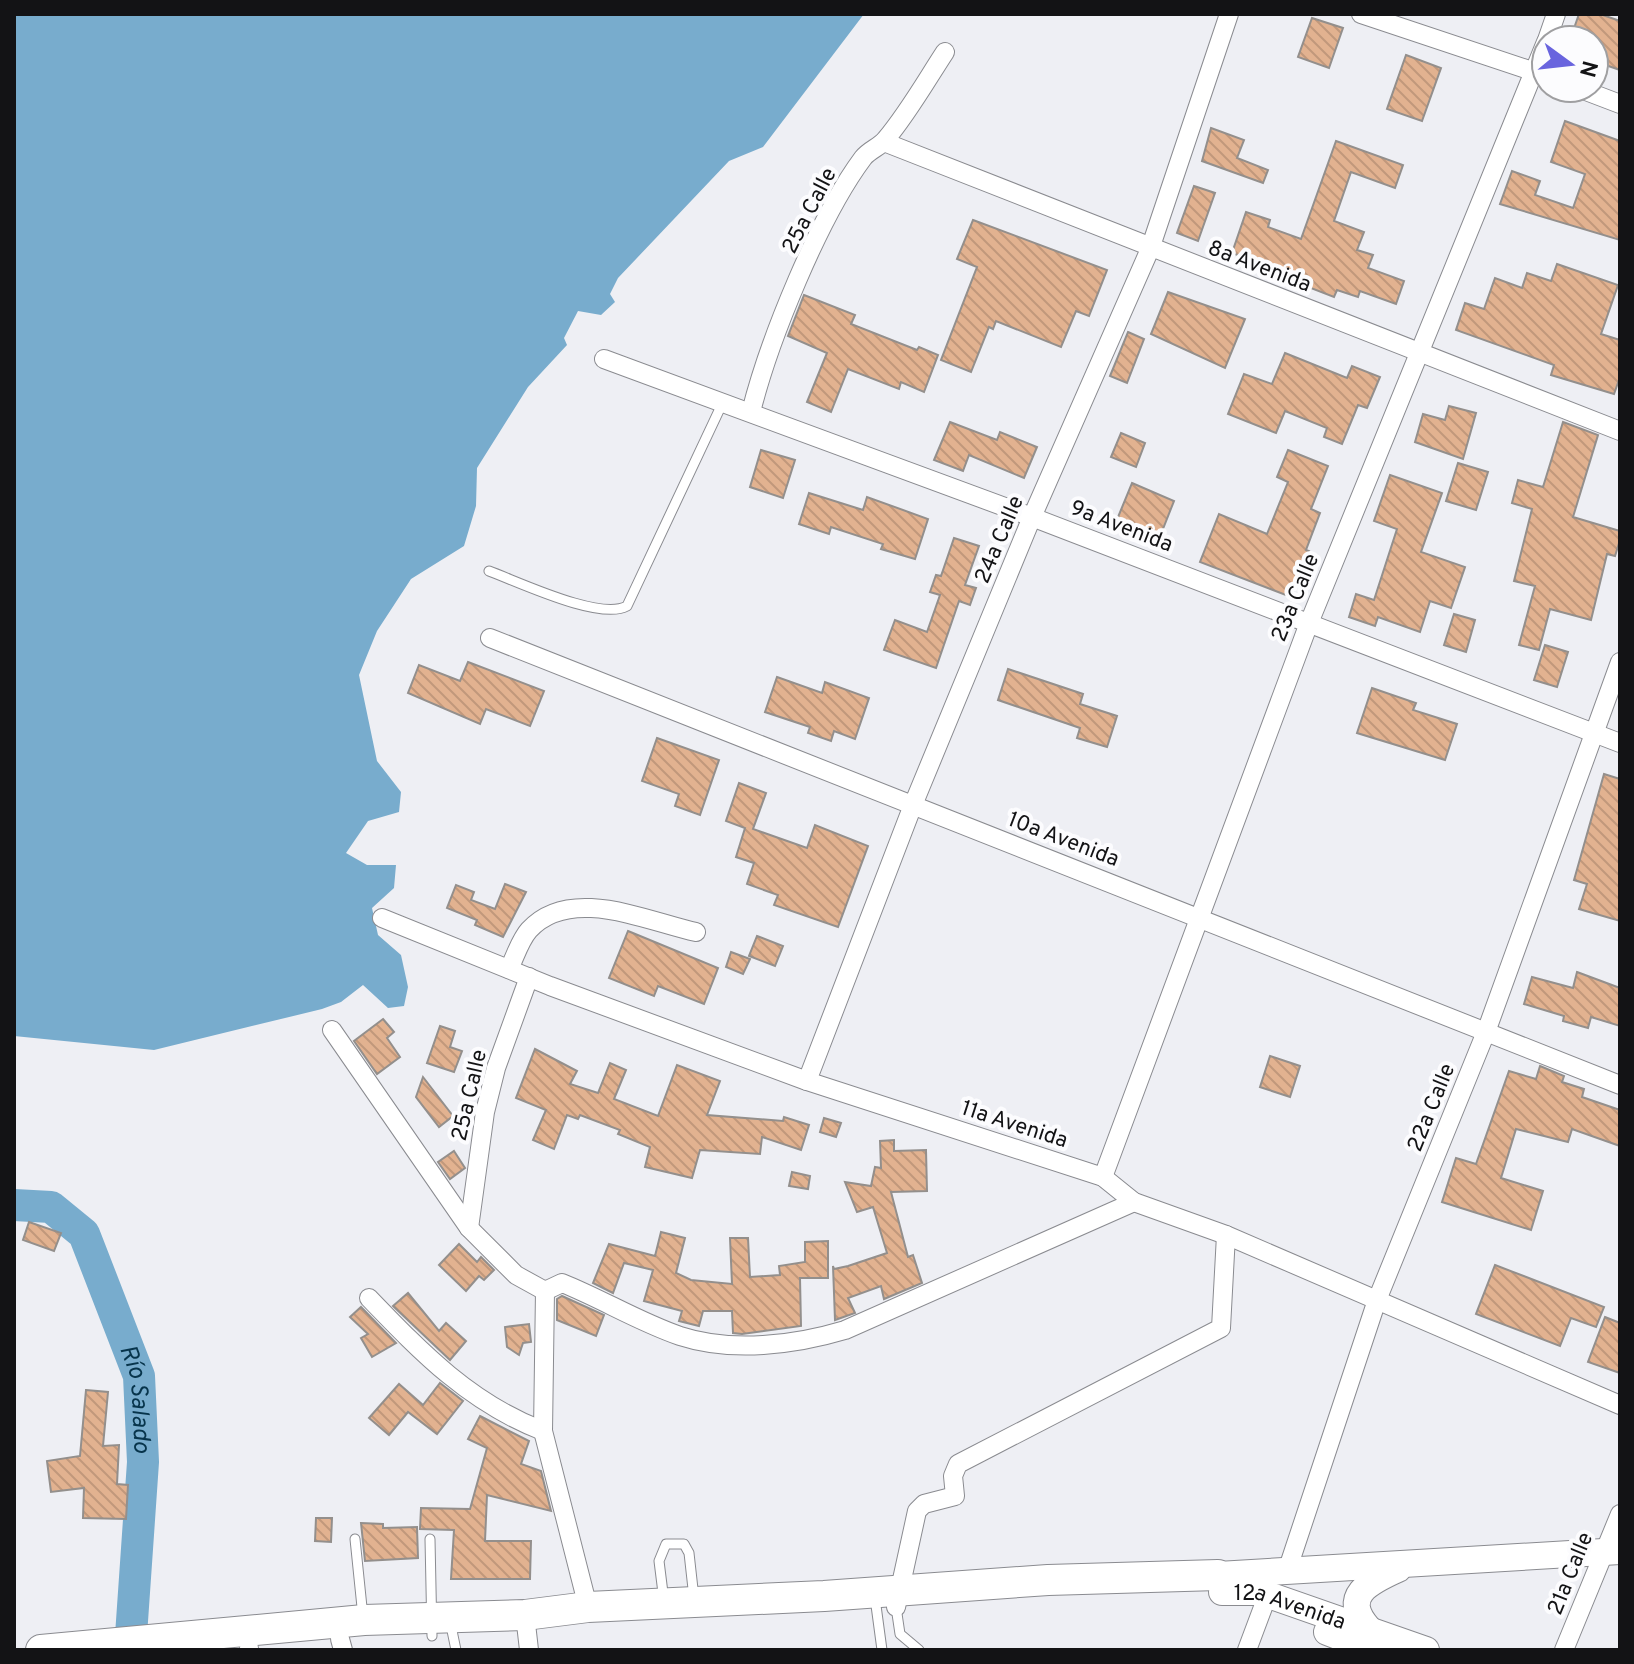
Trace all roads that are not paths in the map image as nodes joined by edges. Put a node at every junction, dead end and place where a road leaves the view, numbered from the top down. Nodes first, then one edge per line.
1 (1229, 14) edge
2 (1361, 14) edge
3 (945, 52) dead end
4 (1530, 69) edge
5 (1530, 98) edge
6 (884, 142) junction
7 (1150, 249) junction
8 (1419, 351) junction
9 (604, 359) dead end
10 (723, 402) junction
11 (751, 412) junction
12 (1620, 431) edge
13 (1032, 517) junction
14 (489, 571) dead end
15 (1309, 623) junction
16 (490, 638) dead end
17 (1620, 662) edge
18 (1592, 732) junction
19 (1620, 743) edge
20 (913, 805) junction
21 (1199, 917) junction
22 (382, 918) dead end
23 (696, 932) dead end
24 (509, 969) junction
25 (529, 977) junction
26 (332, 1030) dead end
27 (1486, 1032) junction
28 (807, 1081) junction
29 (1620, 1085) edge
30 (1103, 1177) junction
31 (1134, 1202) junction
32 (469, 1228) junction
33 (1226, 1235) junction
34 (545, 1291) junction
35 (369, 1298) dead end
36 (1377, 1300) junction
37 (1620, 1405) edge
38 (543, 1431) junction
39 (1620, 1514) edge
40 (355, 1539) dead end
41 (430, 1539) dead end
42 (1611, 1552) edge
43 (1409, 1564) junction
44 (1287, 1571) junction
45 (1218, 1584) junction
46 (886, 1600) junction
47 (694, 1601) junction
48 (1265, 1602) junction
49 (664, 1604) junction
50 (588, 1607) junction
51 (364, 1620) junction
52 (444, 1631) edge
53 (527, 1633) edge
54 (1371, 1639) edge
55 (342, 1645) edge
56 (243, 1649) edge
57 (41, 1650) edge
58 (882, 1650) edge
59 (919, 1650) edge
60 (1247, 1650) edge
61 (1426, 1650) edge
62 (1564, 1650) edge

1 - 7 street, 24a Calle
2 - 4 street
3 - 6 street, 25a Calle
5 - 8 street, 23a Calle
6 - 7 street, 8a Avenida
6 - 11 street, 25a Calle
7 - 8 street, 8a Avenida
7 - 13 street, 24a Calle
8 - 12 street, 8a Avenida
8 - 15 street, 23a Calle
9 - 10 street, 9a Avenida
10 - 11 street, 9a Avenida
10 - 14 lane
11 - 13 street, 9a Avenida
13 - 15 street, 9a Avenida
13 - 20 street, 24a Calle
15 - 18 street, 9a Avenida
15 - 21 street, 23a Calle
16 - 20 street, 10a Avenida
17 - 18 street, 22a Calle
18 - 19 street, 9a Avenida
18 - 27 street, 22a Calle
20 - 21 street, 10a Avenida
20 - 28 street, 24a Calle
21 - 27 street, 10a Avenida
21 - 30 street, 23a Calle
22 - 24 street, 11a Avenida
23 - 24 street
24 - 25 street, 11a Avenida
25 - 28 street, 11a Avenida
25 - 32 street, 25a Calle
26 - 32 street
27 - 29 street, 10a Avenida
27 - 36 street, 22a Calle
28 - 30 street, 11a Avenida
30 - 31 street, 11a Avenida
31 - 33 street, 11a Avenida
31 - 34 street
32 - 34 street
33 - 36 street, 11a Avenida
33 - 46 street
34 - 38 street
35 - 38 street
36 - 37 street, 11a Avenida
36 - 44 street, 22a Calle
38 - 50 street
39 - 42 street, 21a Calle
40 - 51 lane
41 - 52 lane
42 - 43 main road
42 - 62 street, 21a Calle
43 - 44 main road
43 - 54 main road
44 - 45 main road
45 - 46 main road
45 - 48 main road, 12a Avenida
46 - 47 main road
46 - 53 main road
46 - 58 lane
46 - 59 lane
47 - 49 main road
47 - 49 lane
48 - 54 main road, 12a Avenida
48 - 60 street
49 - 50 main road
50 - 53 main road
51 - 52 main road
51 - 57 main road
52 - 53 main road
52 - 55 main road
54 - 61 main road, 12a Avenida
55 - 56 main road

